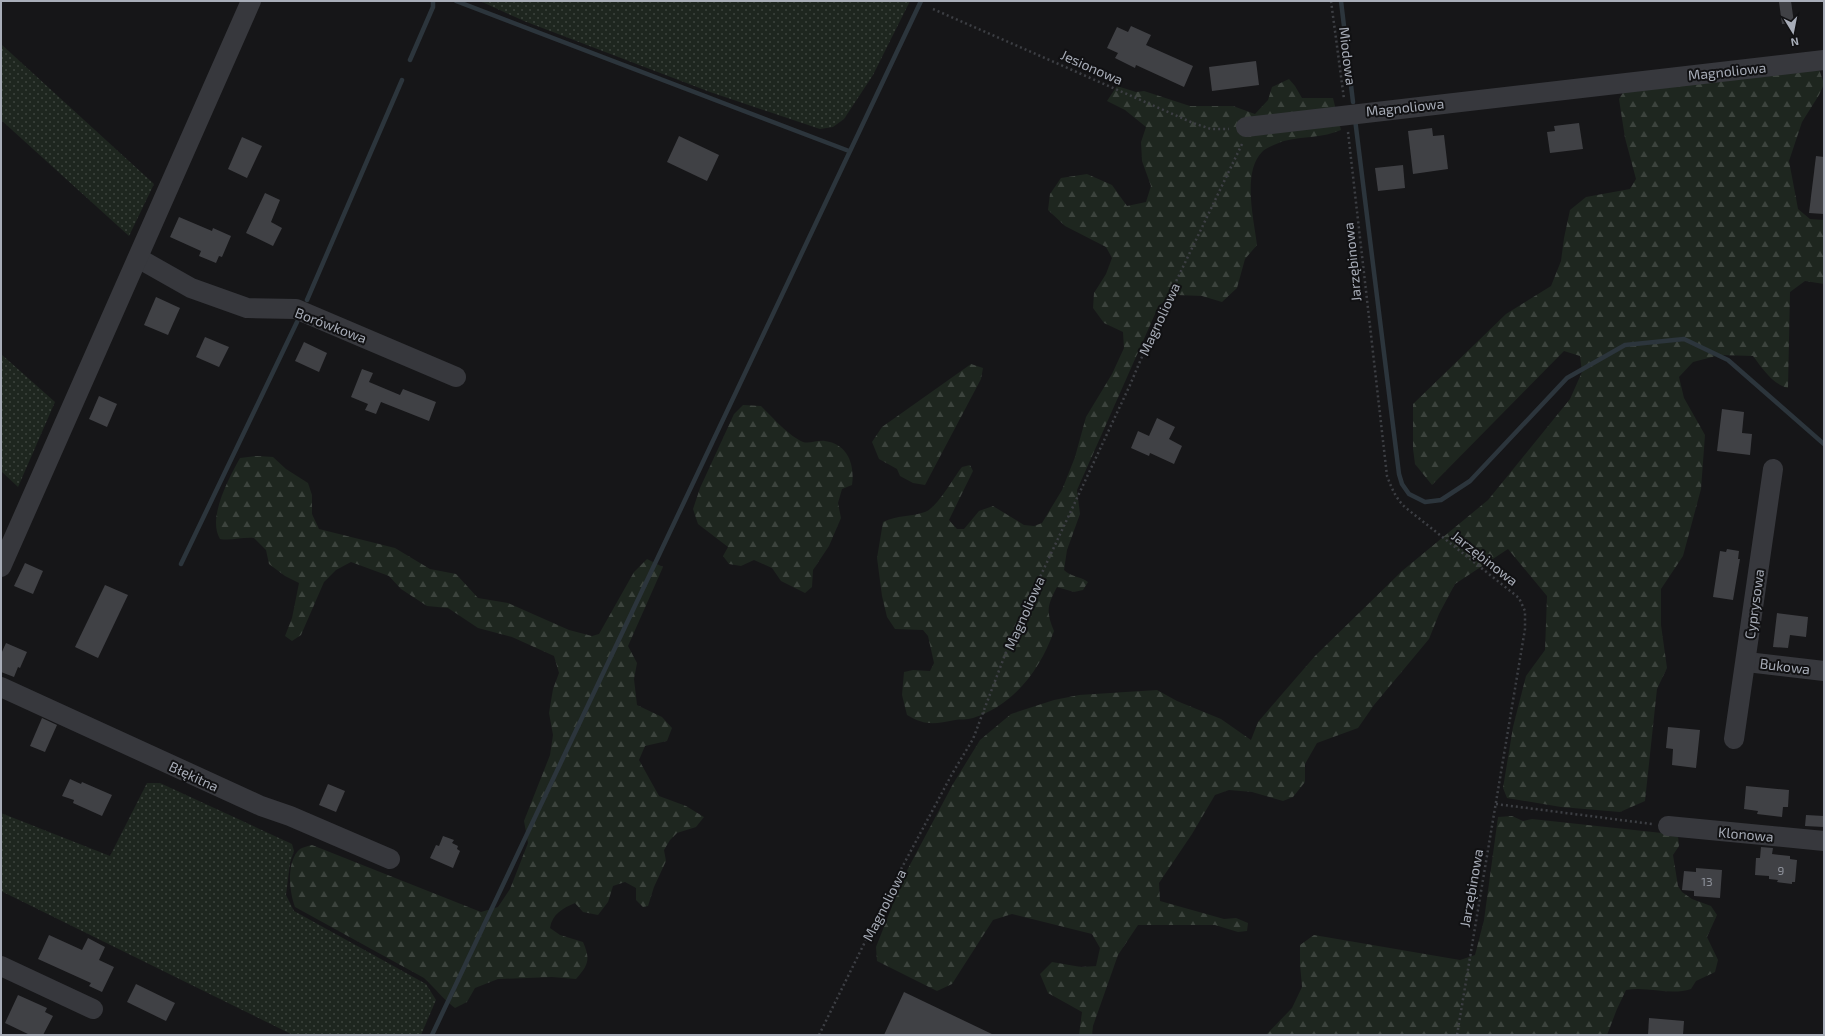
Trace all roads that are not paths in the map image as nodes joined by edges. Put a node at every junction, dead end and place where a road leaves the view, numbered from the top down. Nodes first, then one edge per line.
1 (251, 1) edge
2 (1824, 60) edge
3 (1246, 126) road end
4 (138, 258) junction
5 (456, 377) dead end
6 (1773, 469) dead end
7 (1, 567) edge
8 (1746, 662) junction
9 (1824, 671) edge
10 (1, 687) edge
11 (1734, 739) dead end
12 (1668, 826) road end
13 (1824, 841) edge
14 (390, 859) dead end
15 (1, 966) edge
16 (93, 1009) dead end

1 - 4 street
2 - 3 street, Magnoliowa
4 - 5 street, Borówkowa
4 - 7 street
6 - 8 street, Cyprysowa
8 - 9 street, Bukowa
8 - 11 street, Cyprysowa
10 - 14 street, Błękitna
12 - 13 street, Klonowa
15 - 16 street

